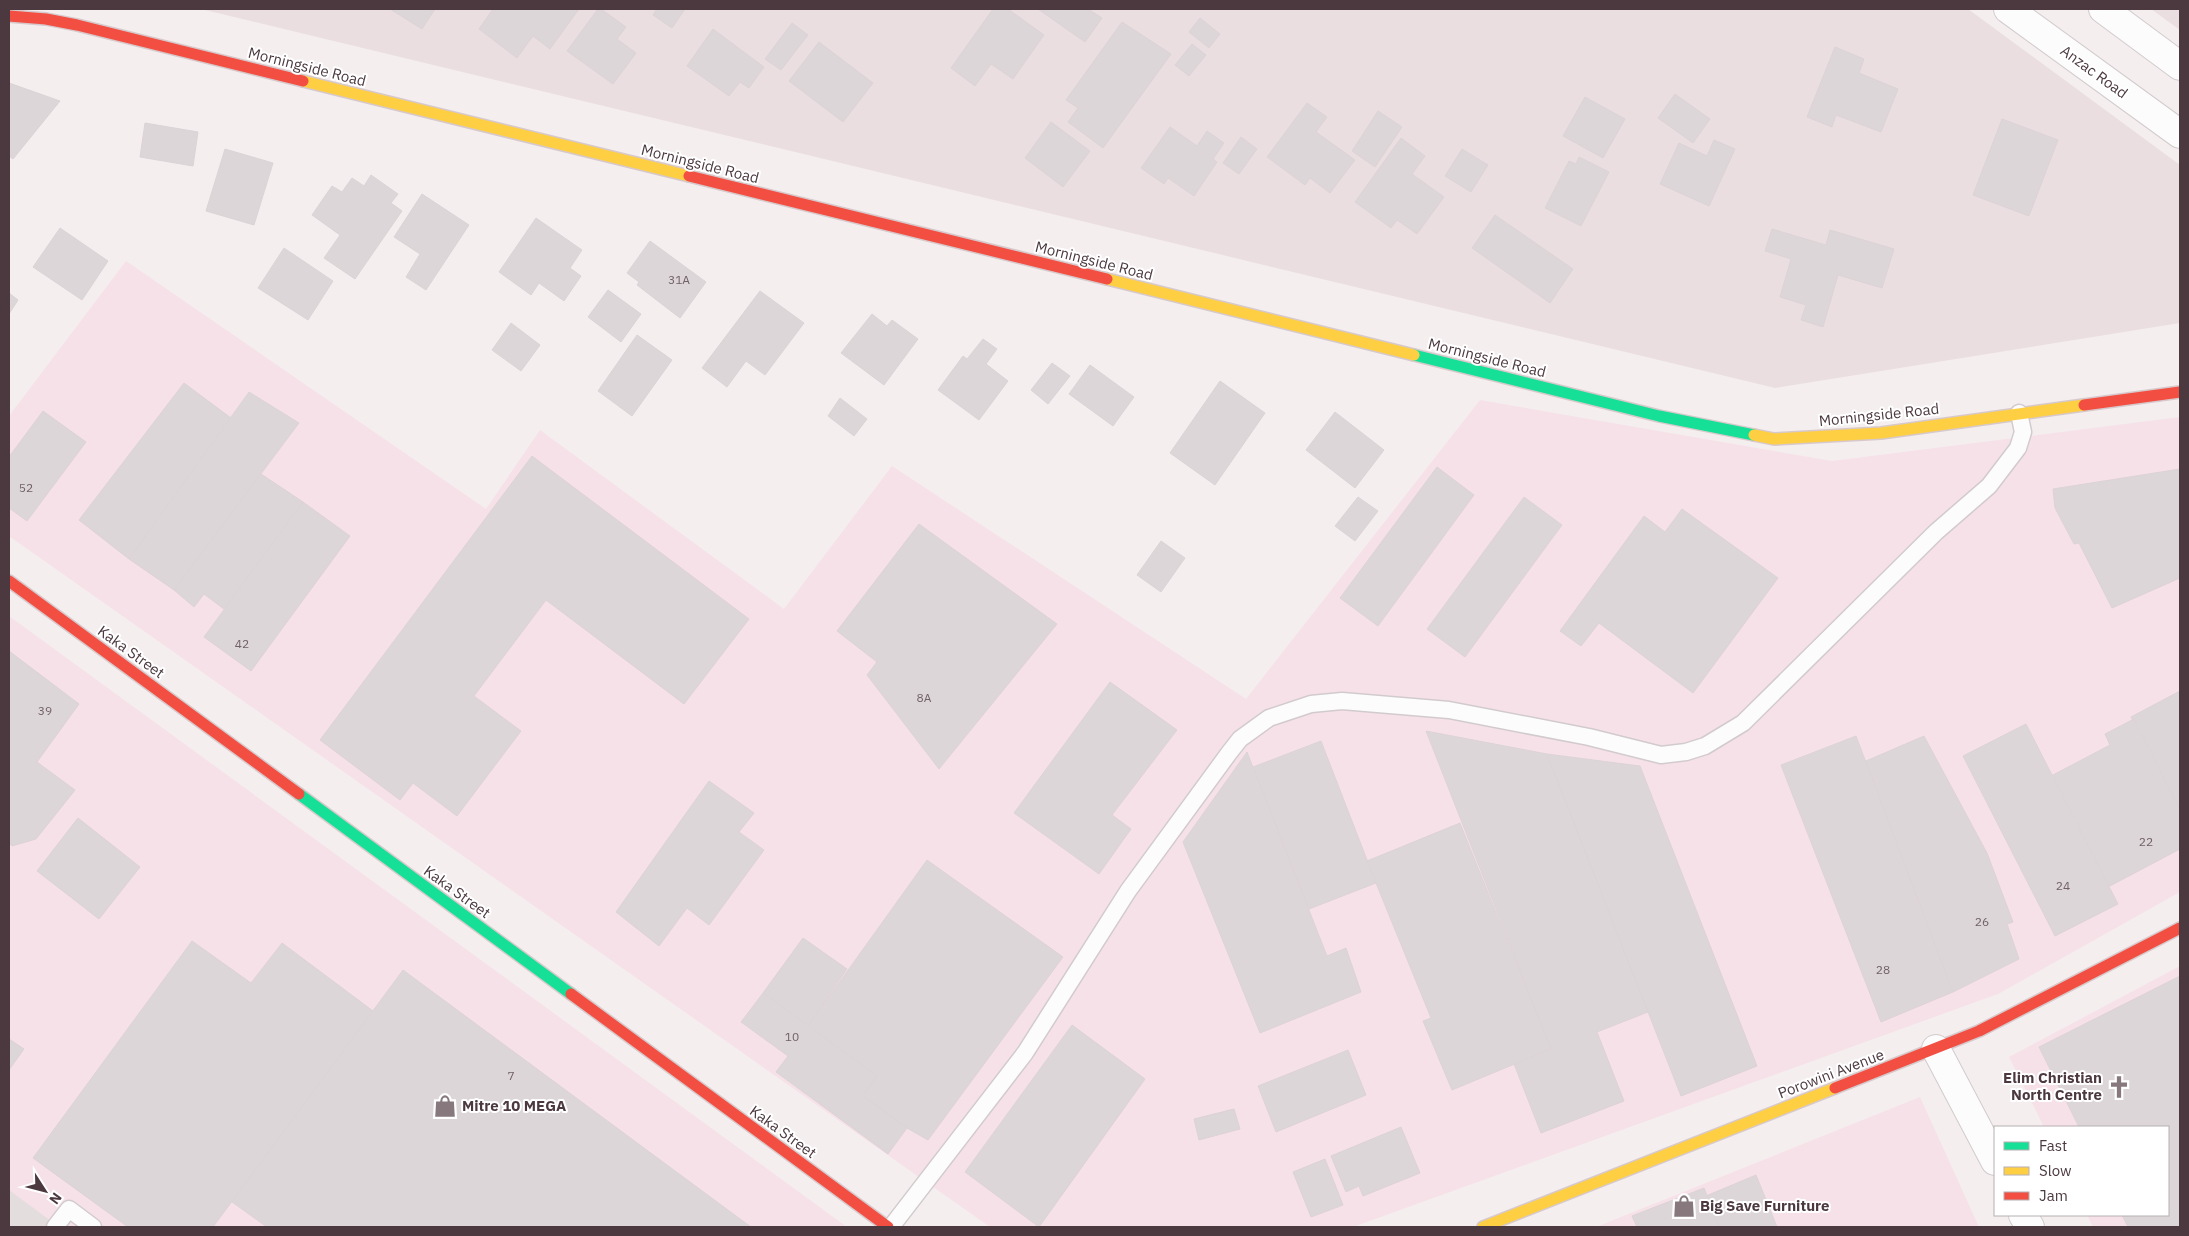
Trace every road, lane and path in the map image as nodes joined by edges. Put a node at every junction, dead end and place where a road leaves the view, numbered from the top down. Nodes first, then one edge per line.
1 (2008, 9) edge
2 (2103, 9) edge
3 (9, 16) edge
4 (2180, 66) edge
5 (2180, 134) edge
6 (2180, 392) edge
7 (2019, 413) junction
8 (9, 581) edge
9 (2180, 928) edge
10 (1936, 1049) junction
11 (1994, 1160) edge
12 (2024, 1216) edge
13 (55, 1227) edge
14 (93, 1227) edge
15 (889, 1227) edge
16 (1483, 1227) edge
17 (2030, 1227) edge

1 - 5 street, Anzac Road
2 - 4 street
3 - 7 street, Morningside Road
6 - 7 street, Morningside Road
7 - 15 lane
8 - 15 street, Kaka Street
9 - 10 street, Porowini Avenue
10 - 11 street
10 - 16 street, Porowini Avenue
12 - 17 street
13 - 14 lane

